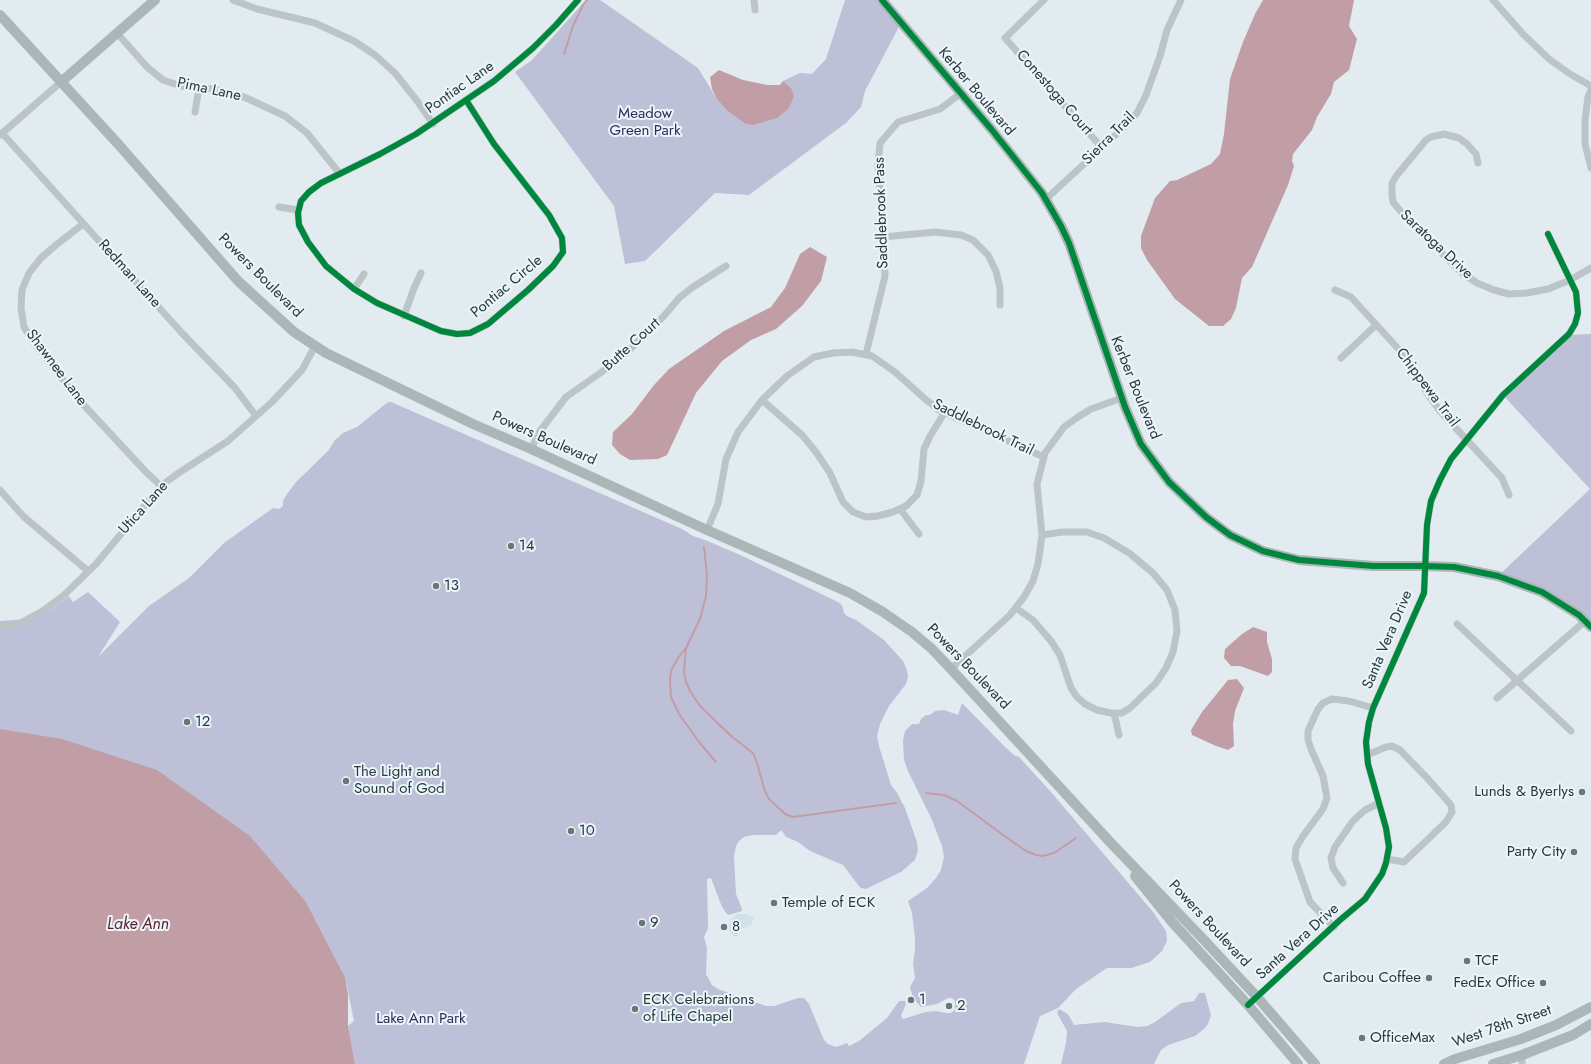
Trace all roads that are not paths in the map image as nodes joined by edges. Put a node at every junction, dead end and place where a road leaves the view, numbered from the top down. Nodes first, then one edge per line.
1 (155, 0) edge
2 (233, 0) edge
3 (578, 0) edge
4 (754, 0) edge
5 (1044, 0) edge
6 (1181, 0) edge
7 (1493, 0) edge
8 (885, 1) edge
9 (755, 10) dead end
10 (0, 15) edge
11 (117, 33) junction
12 (60, 82) junction
13 (1591, 86) edge
14 (199, 88) junction
15 (1591, 90) edge
16 (960, 94) junction
17 (466, 100) junction
18 (195, 112) dead end
19 (433, 124) junction
20 (1, 134) edge
21 (1102, 148) junction
22 (1478, 163) dead end
23 (1591, 168) edge
24 (340, 174) junction
25 (1046, 199) junction
26 (279, 207) dead end
27 (298, 210) junction
28 (83, 224) junction
29 (1548, 234) dead end
30 (883, 237) junction
31 (726, 266) dead end
32 (1591, 268) edge
33 (421, 273) dead end
34 (364, 274) dead end
35 (1570, 280) junction
36 (354, 289) junction
37 (1335, 290) dead end
38 (1000, 305) dead end
39 (404, 316) junction
40 (1376, 325) junction
41 (315, 346) junction
42 (866, 354) junction
43 (1341, 358) dead end
44 (1122, 398) junction
45 (762, 400) junction
46 (945, 412) junction
47 (256, 416) junction
48 (1467, 438) junction
49 (531, 448) junction
50 (1044, 457) junction
51 (161, 486) junction
52 (0, 490) edge
53 (1509, 495) dead end
54 (900, 509) junction
55 (707, 530) junction
56 (919, 534) dead end
57 (1042, 535) junction
58 (1425, 566) junction
59 (88, 571) junction
60 (1016, 608) junction
61 (1457, 624) dead end
62 (1588, 624) edge
63 (0, 626) edge
64 (951, 669) junction
65 (1517, 681) junction
66 (1498, 698) dead end
67 (1373, 708) junction
68 (1114, 713) junction
69 (1571, 731) dead end
70 (1119, 735) dead end
71 (1367, 755) junction
72 (1379, 804) junction
73 (1110, 842) junction
74 (1387, 859) junction
75 (1343, 883) dead end
76 (1334, 927) junction
77 (1257, 997) junction
78 (1248, 1005) junction
79 (1591, 1007) edge
80 (1591, 1024) edge
81 (1522, 1059) edge
82 (1298, 1064) edge
83 (1315, 1064) edge
84 (1444, 1064) edge
85 (1493, 1064) edge

1 - 11 main road
2 - 19 street
3 - 17 street, Pontiac Lane
4 - 9 street
5 - 21 street, Conestoga Court
6 - 21 street, Sierra Trail
7 - 13 street
8 - 16 main road, Kerber Boulevard
10 - 12 main road, Powers Boulevard
11 - 12 main road
11 - 14 street, Pima Lane
12 - 20 street
12 - 41 main road, Powers Boulevard
14 - 18 street
14 - 24 street, Pima Lane
15 - 23 street
16 - 25 main road, Kerber Boulevard
16 - 30 street, Saddlebrook Pass
17 - 19 street, Pontiac Lane
17 - 39 street, Pontiac Circle
19 - 24 street, Pontiac Lane
20 - 28 street, Redman Lane
21 - 25 street, Sierra Trail
22 - 35 street, Saratoga Drive
24 - 27 street
25 - 44 main road, Kerber Boulevard
26 - 27 street
27 - 36 street, Pontiac Circle
28 - 47 street, Redman Lane
28 - 51 street, Shawnee Lane
29 - 35 street, Santa Vera Drive
30 - 38 street
30 - 42 street, Saddlebrook Pass
31 - 49 street, Butte Court
32 - 35 street, Saratoga Drive
33 - 39 street
34 - 36 street
35 - 48 street, Santa Vera Drive
36 - 39 street, Pontiac Circle
37 - 40 street, Chippewa Trail
40 - 43 street
40 - 48 street, Chippewa Trail
41 - 47 street, Utica Lane
41 - 49 main road, Powers Boulevard
42 - 45 street, Saddlebrook Trail
42 - 46 street, Saddlebrook Trail
44 - 50 street
44 - 58 main road, Kerber Boulevard
45 - 54 street
45 - 55 street, Saddlebrook Trail
46 - 50 street, Saddlebrook Trail
46 - 54 street
47 - 51 street, Utica Lane
48 - 53 street, Chippewa Trail
48 - 58 street, Santa Vera Drive
49 - 55 main road, Powers Boulevard
50 - 57 street
51 - 59 street, Utica Lane
52 - 59 street
54 - 56 street
55 - 64 main road, Powers Boulevard
57 - 60 street
57 - 68 street
58 - 62 main road, Kerber Boulevard
58 - 67 street, Santa Vera Drive
59 - 63 street, Utica Lane
60 - 64 street
60 - 68 street
61 - 65 street
62 - 65 street
64 - 73 main road, Powers Boulevard
65 - 66 street
65 - 69 street
67 - 71 street, Santa Vera Drive
67 - 76 street
68 - 70 street
71 - 72 street, Santa Vera Drive
71 - 74 street
72 - 74 street, Santa Vera Drive
72 - 75 street
73 - 77 main road, Powers Boulevard
73 - 78 main road, Powers Boulevard
74 - 76 street, Santa Vera Drive
76 - 77 street, Santa Vera Drive
77 - 78 street, Santa Vera Drive
77 - 83 main road, Powers Boulevard
78 - 82 main road, Powers Boulevard
79 - 84 main road, West 78th Street
80 - 81 main road, West 78th Street
81 - 85 main road, West 78th Street

